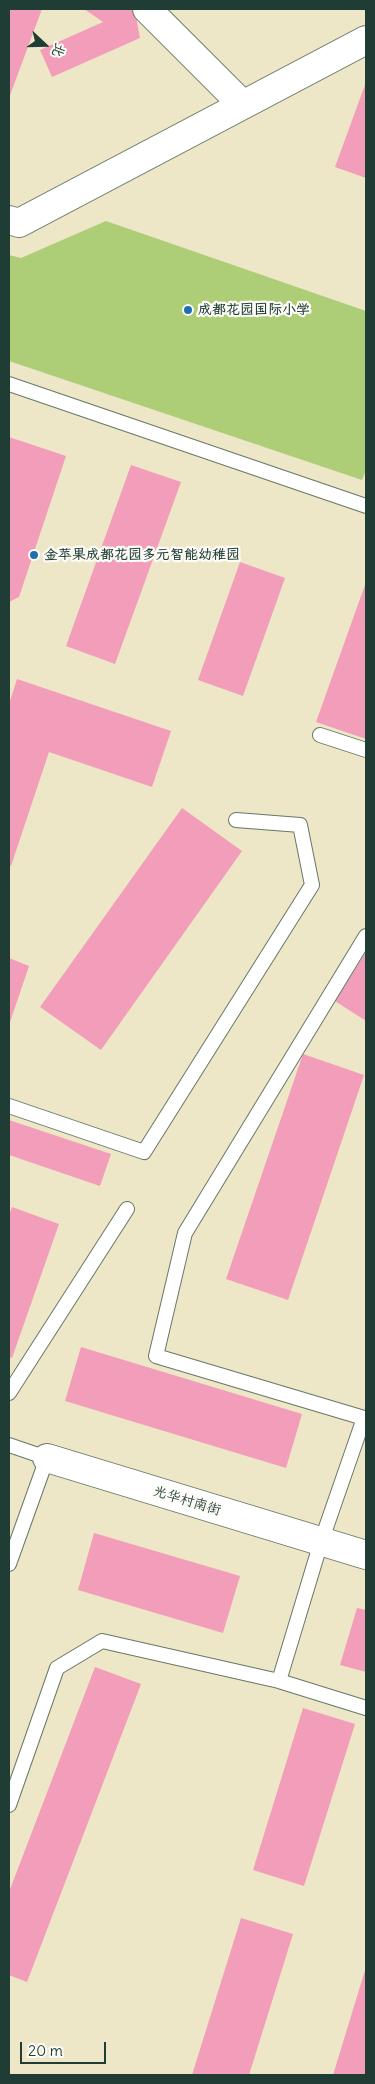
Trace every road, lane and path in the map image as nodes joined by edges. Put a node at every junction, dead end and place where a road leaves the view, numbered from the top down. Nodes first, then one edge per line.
1 (147, 9) edge
2 (366, 40) edge
3 (244, 104) junction
4 (9, 220) edge
5 (9, 384) edge
6 (366, 506) edge
7 (320, 735) dead end
8 (366, 750) edge
9 (236, 820) dead end
10 (366, 936) edge
11 (9, 1106) edge
12 (127, 1209) dead end
13 (9, 1393) edge
14 (365, 1418) edge
15 (9, 1445) edge
16 (47, 1458) junction
17 (321, 1542) junction
18 (366, 1555) edge
19 (9, 1564) edge
20 (279, 1681) junction
21 (366, 1708) edge
22 (9, 1805) edge

1 - 3 street
2 - 3 street
3 - 4 street
5 - 6 lane
7 - 8 lane
9 - 11 lane
10 - 14 lane
12 - 13 lane
14 - 17 lane
15 - 16 lane, 光华村南街
16 - 17 street, 光华村南街
16 - 19 lane
17 - 18 street, 光华村南街
17 - 20 lane
20 - 21 lane
20 - 22 lane

